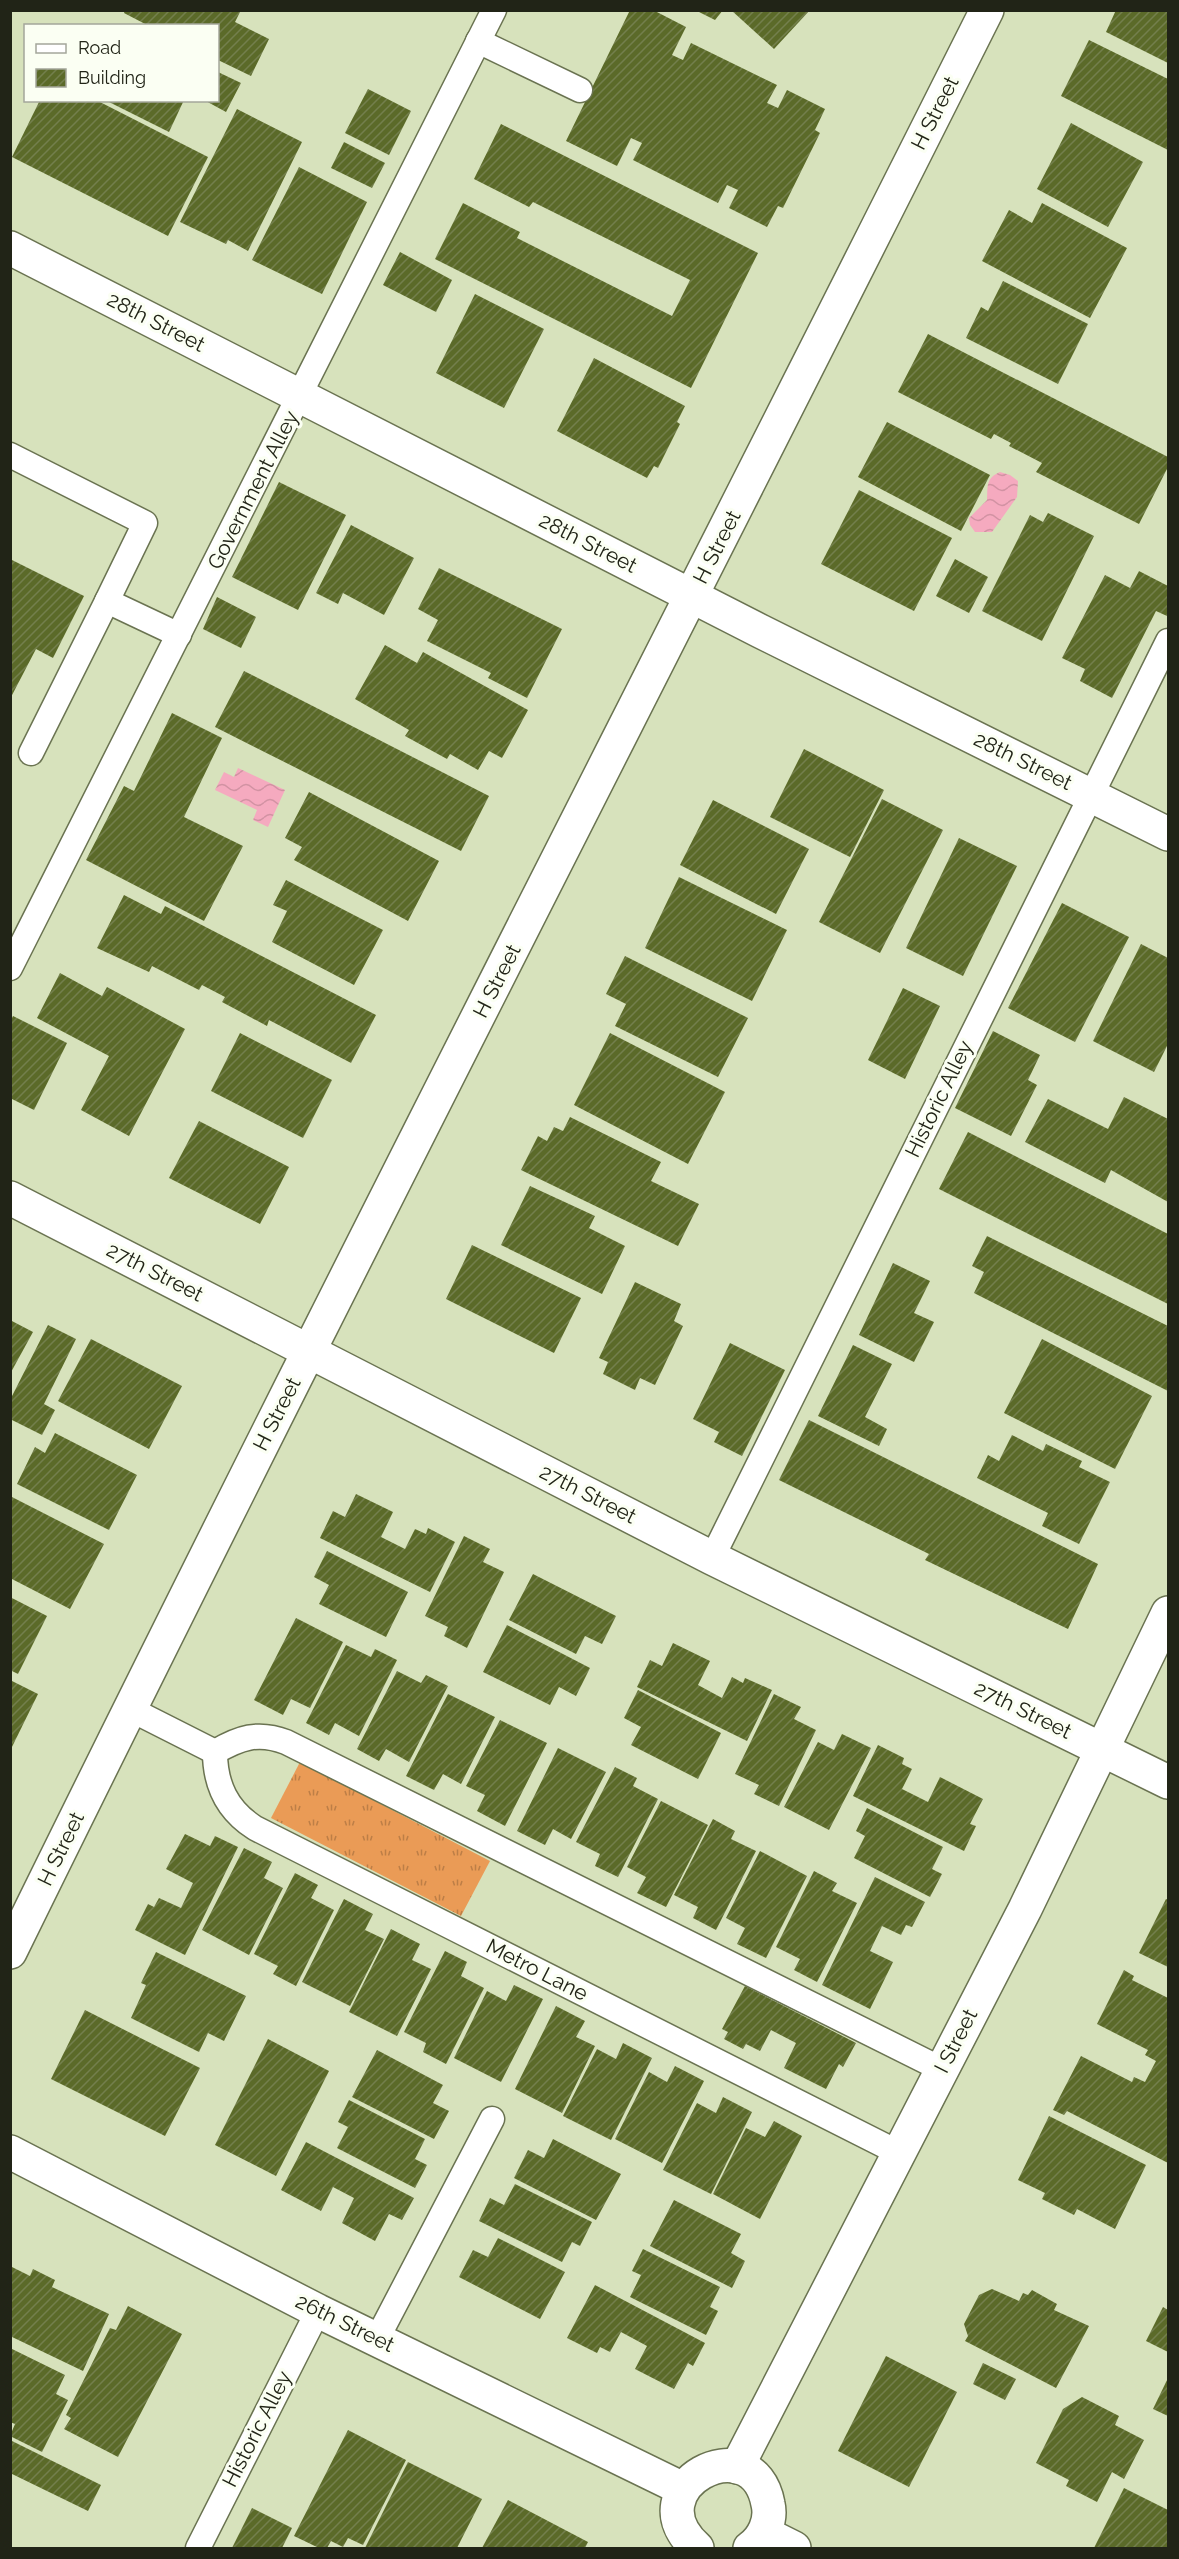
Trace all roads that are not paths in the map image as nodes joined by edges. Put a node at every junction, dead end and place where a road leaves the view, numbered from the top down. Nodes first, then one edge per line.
1 (494, 10) edge
2 (987, 10) edge
3 (478, 41) junction
4 (580, 90) dead end
5 (10, 248) edge
6 (301, 396) junction
7 (10, 455) edge
8 (693, 597) junction
9 (107, 601) junction
10 (179, 634) junction
11 (1168, 641) edge
12 (31, 753) dead end
13 (1091, 794) junction
14 (1168, 834) edge
15 (10, 968) edge
16 (10, 1198) edge
17 (310, 1350) junction
18 (712, 1558) junction
19 (1168, 1613) edge
20 (130, 1708) junction
21 (1104, 1750) junction
22 (215, 1752) junction
23 (1168, 1782) edge
24 (10, 1952) edge
25 (941, 2069) junction
26 (492, 2119) dead end
27 (10, 2152) edge
28 (899, 2153) junction
29 (318, 2311) junction
30 (377, 2339) junction
31 (737, 2467) junction
32 (683, 2489) junction
33 (757, 2541) edge
34 (198, 2548) edge
35 (696, 2548) edge
36 (794, 2548) edge

1 - 3 lane, Government Alley
2 - 8 street, H Street
3 - 4 lane
3 - 6 lane, Government Alley
5 - 6 street, 28th Street
6 - 8 street, 28th Street
6 - 10 lane, Government Alley
7 - 9 lane
8 - 13 street, 28th Street
8 - 17 street, H Street
9 - 10 lane
9 - 12 lane
10 - 15 lane, Government Alley
11 - 13 lane, Historic Alley
13 - 14 street, 28th Street
13 - 18 lane, Historic Alley
16 - 17 street, 27th Street
17 - 18 street, 27th Street
17 - 20 street, H Street
18 - 21 street, 27th Street
19 - 21 street, I Street
20 - 22 lane
20 - 24 street, H Street
21 - 23 street, 27th Street
21 - 25 street, I Street
22 - 25 lane
22 - 28 lane, Metro Lane
25 - 28 street, I Street
26 - 30 lane
27 - 29 street, 26th Street
28 - 31 street, I Street
29 - 30 street, 26th Street
29 - 34 lane, Historic Alley
30 - 32 street, 26th Street
31 - 32 street
31 - 33 street
32 - 35 street
33 - 36 street

